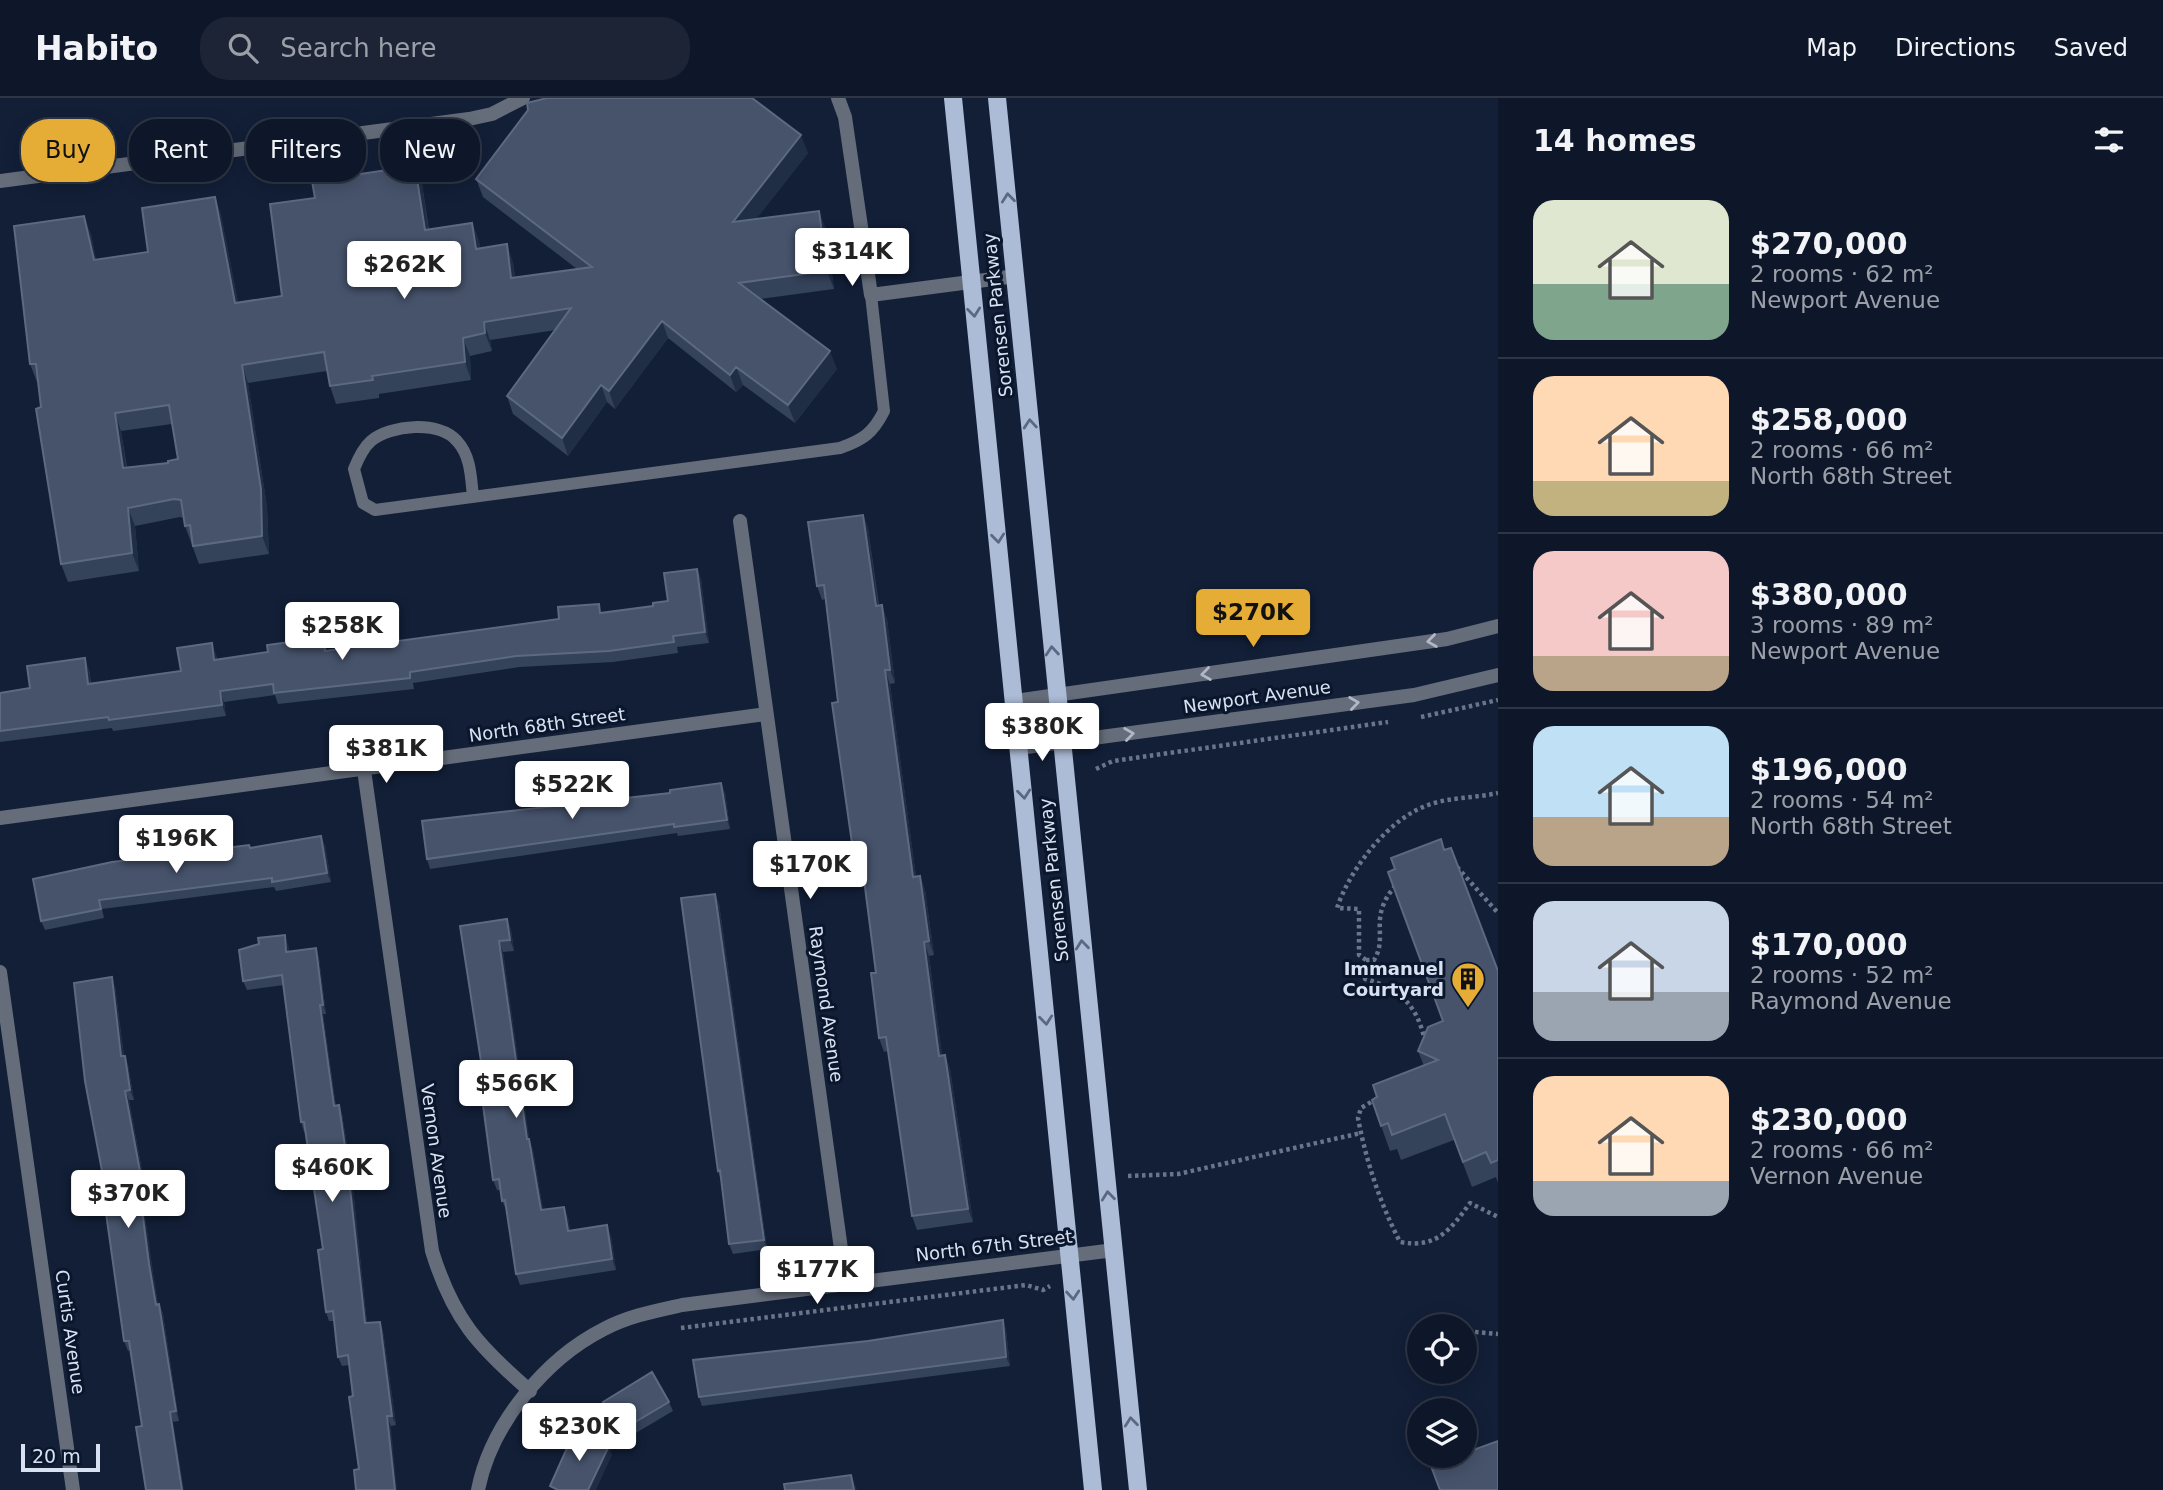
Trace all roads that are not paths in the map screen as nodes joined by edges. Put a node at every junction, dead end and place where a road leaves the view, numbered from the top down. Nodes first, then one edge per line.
1 (523, 98) edge
2 (838, 98) edge
3 (953, 98) edge
4 (997, 98) edge
5 (0, 181) edge
6 (1016, 276) junction
7 (971, 281) junction
8 (871, 295) junction
9 (473, 497) junction
10 (740, 521) dead end
11 (1498, 626) edge
12 (1498, 675) edge
13 (1056, 696) junction
14 (1014, 701) junction
15 (766, 714) junction
16 (1061, 743) junction
17 (1019, 748) junction
18 (364, 771) junction
19 (0, 818) edge
20 (0, 972) edge
21 (1114, 1250) junction
22 (1070, 1255) junction
23 (846, 1284) junction
24 (530, 1391) junction
25 (73, 1490) edge
26 (478, 1490) edge
27 (1093, 1490) edge
28 (1138, 1490) edge

1 - 5 street
2 - 8 street
3 - 7 main road, Sorensen Parkway
6 -> 4 main road, Sorensen Parkway
6 - 7 street
13 -> 6 main road, Sorensen Parkway
7 - 8 street
7 -> 14 main road, Sorensen Parkway
8 - 9 lane
9 - 9 lane
10 - 15 street, Raymond Avenue
11 -> 13 street, Newport Avenue
16 -> 12 street, Newport Avenue
13 - 14 street, Newport Avenue
13 - 16 main road, Sorensen Parkway
14 - 17 main road, Sorensen Parkway
15 - 18 street, North 68th Street
15 - 23 street, Raymond Avenue
16 - 17 street, Newport Avenue
21 -> 16 main road, Sorensen Parkway
17 -> 22 main road, Sorensen Parkway
18 - 19 street, North 68th Street
18 - 24 street, Vernon Avenue
20 - 25 street, Curtis Avenue
21 - 22 street, North 67th Street
28 -> 21 main road, Sorensen Parkway
22 - 23 street, North 67th Street
22 -> 27 main road, Sorensen Parkway
23 - 24 street, North 67th Street
24 - 26 street

